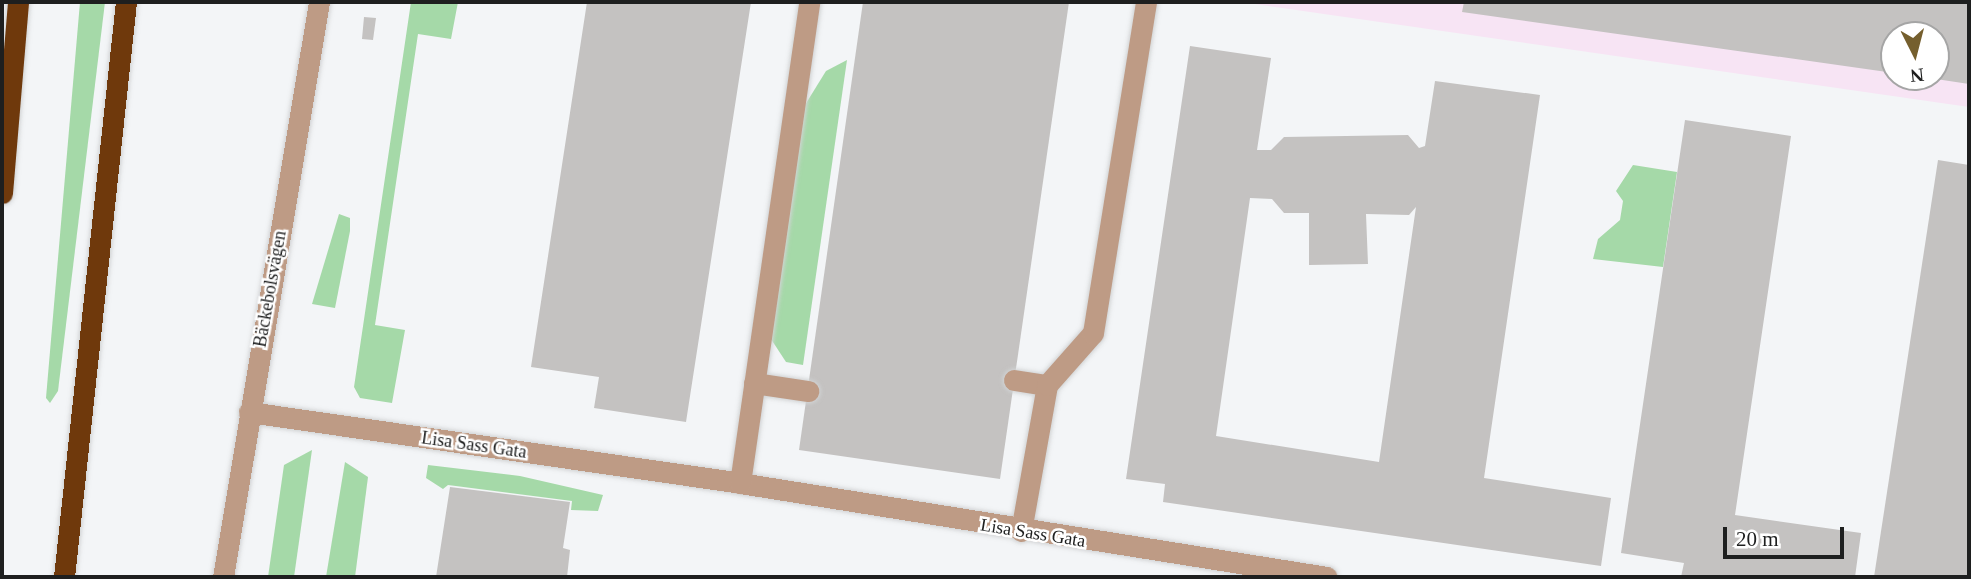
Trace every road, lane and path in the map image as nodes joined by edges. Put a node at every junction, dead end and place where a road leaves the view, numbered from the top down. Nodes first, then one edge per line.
1 (18, 2) edge
2 (126, 2) edge
3 (319, 2) edge
4 (809, 2) edge
5 (1146, 2) edge
6 (2, 193) edge
7 (1014, 380) dead end
8 (754, 383) junction
9 (1047, 385) junction
10 (807, 391) dead end
11 (249, 412) junction
12 (740, 483) junction
13 (1021, 531) junction
14 (64, 577) edge
15 (223, 577) edge
16 (1327, 577) edge

1 - 6 highway
2 - 14 highway
3 - 11 street, Bäckebolsvägen
4 - 8 street
5 - 9 street
7 - 9 street
8 - 10 street
8 - 12 street
9 - 13 street
11 - 12 street, Lisa Sass Gata
11 - 15 street, Bäckebolsvägen
12 - 13 street, Lisa Sass Gata
13 - 16 street, Lisa Sass Gata

